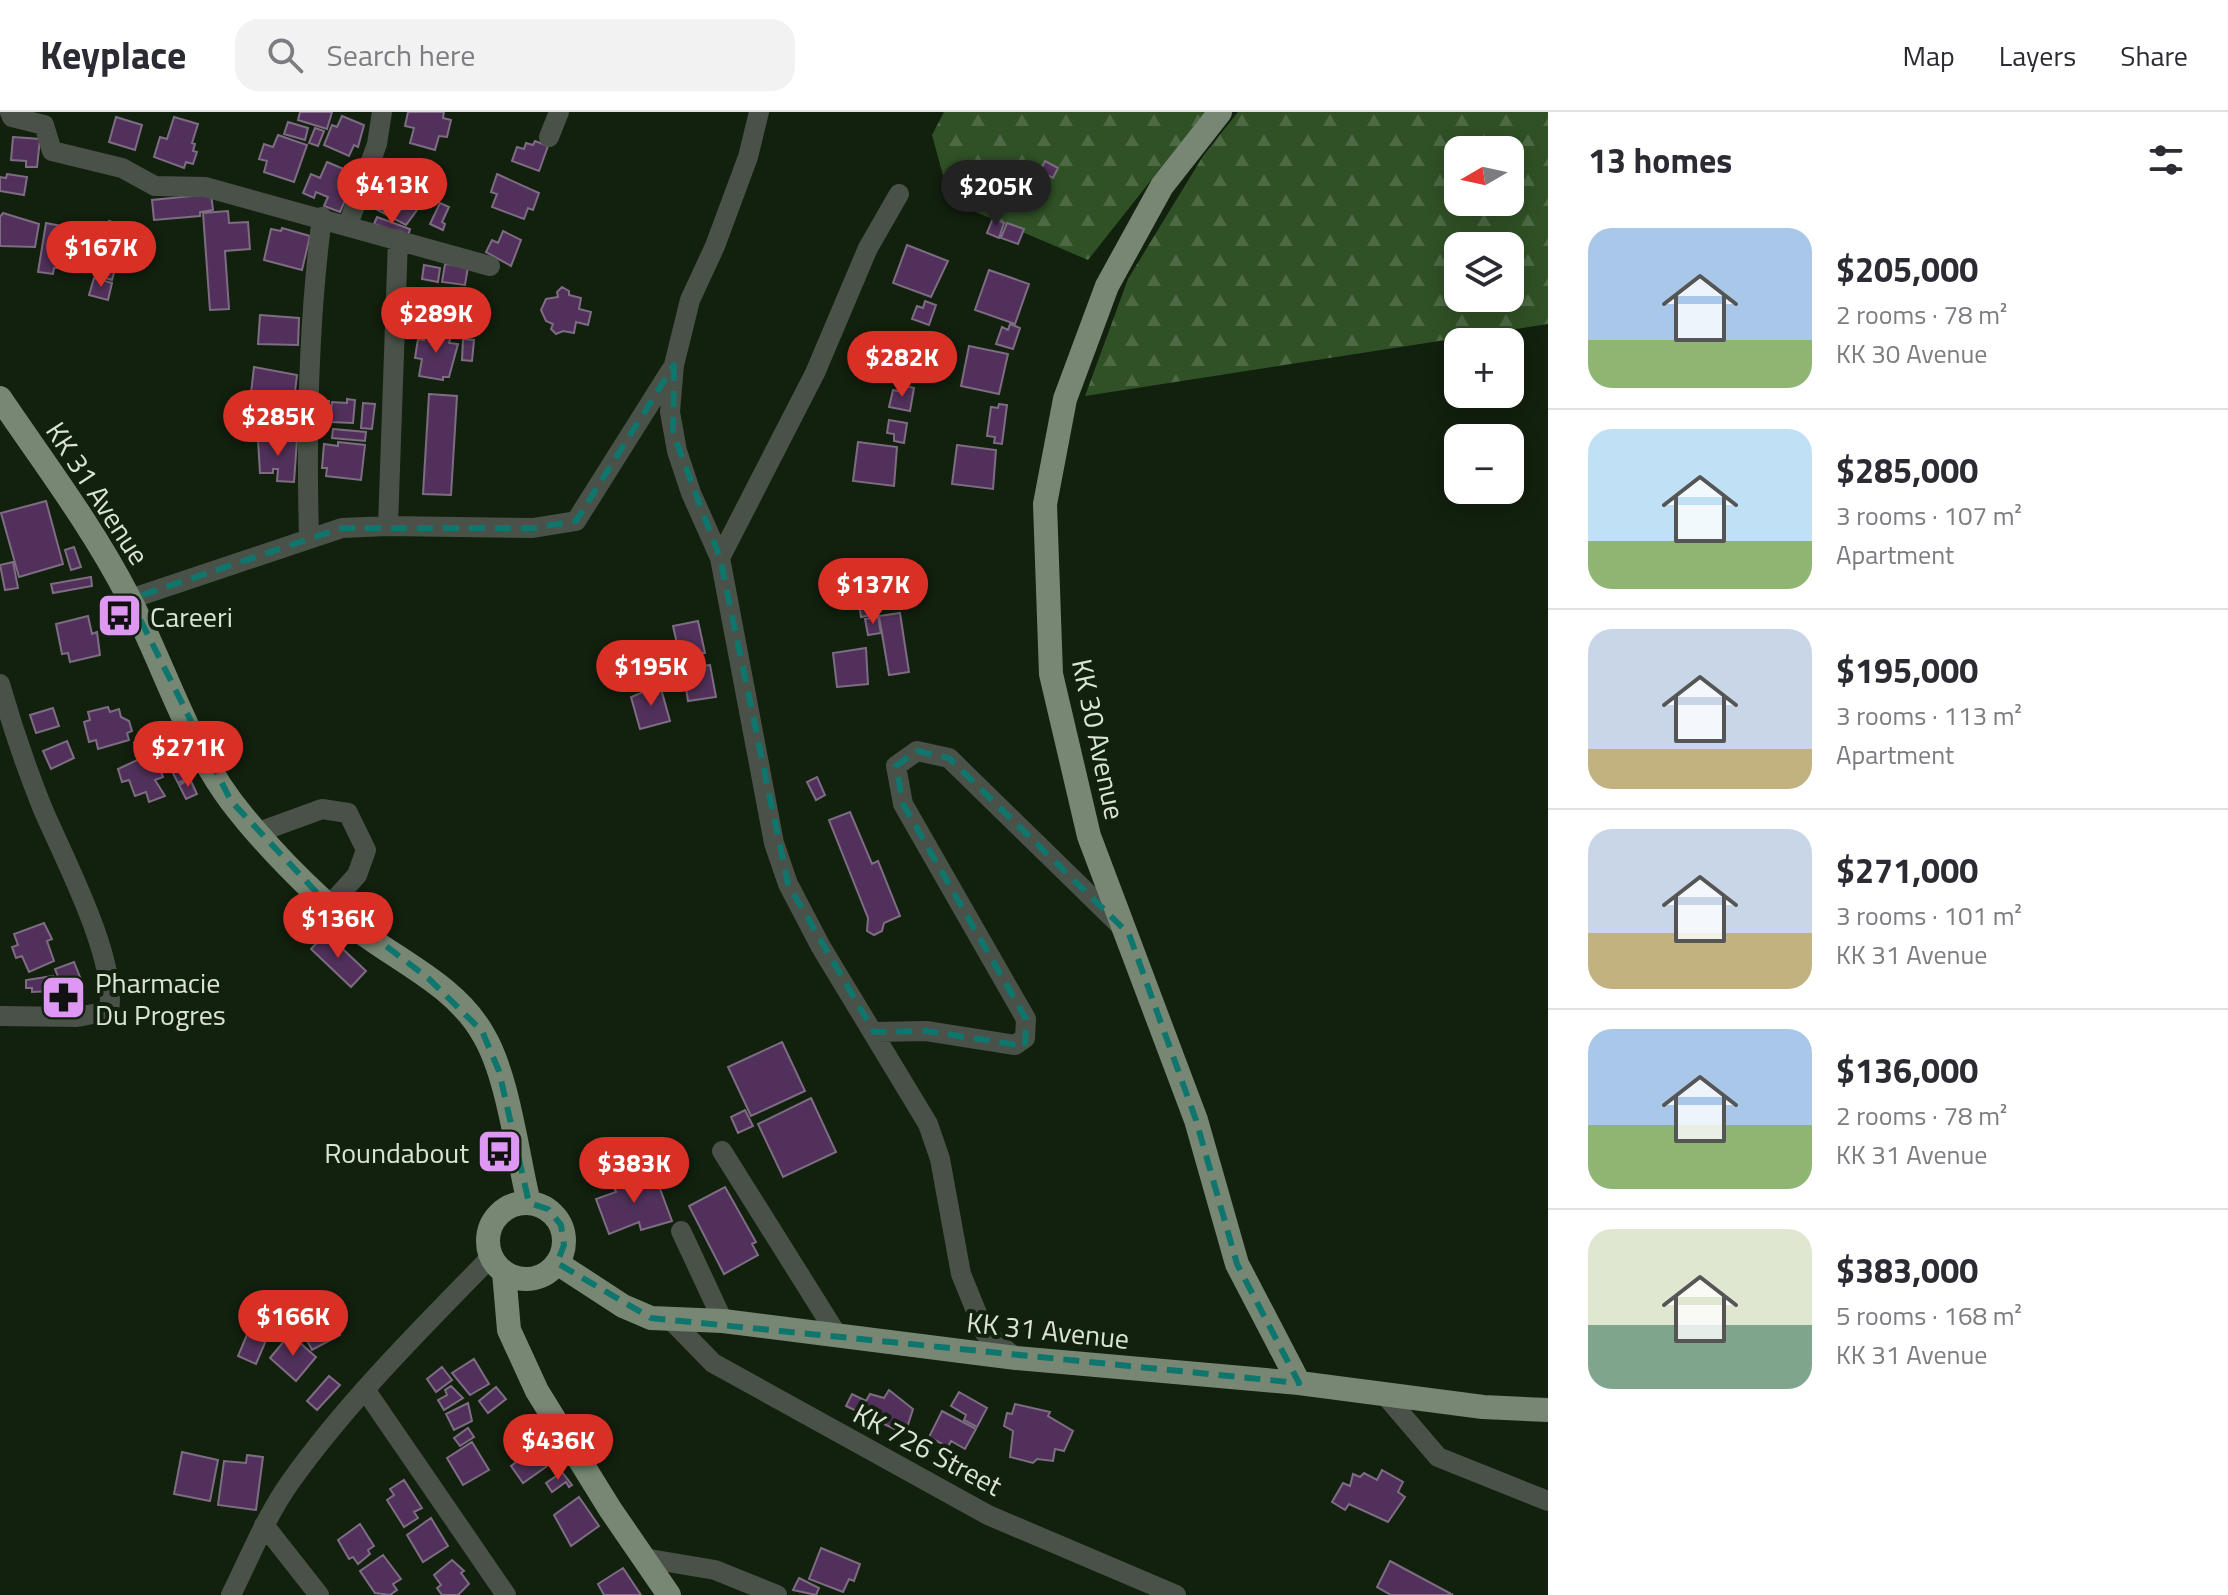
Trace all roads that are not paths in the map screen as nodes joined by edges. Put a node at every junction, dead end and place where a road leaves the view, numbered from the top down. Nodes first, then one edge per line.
1 (10, 112) edge
2 (382, 112) edge
3 (559, 112) edge
4 (759, 112) edge
5 (1220, 112) edge
6 (549, 137) dead end
7 (899, 194) dead end
8 (322, 217) junction
9 (348, 225) junction
10 (398, 239) junction
11 (490, 266) dead end
12 (674, 365) junction
13 (0, 398) edge
14 (388, 526) junction
15 (309, 538) junction
16 (720, 558) junction
17 (130, 599) junction
18 (0, 684) edge
19 (259, 832) junction
20 (330, 905) junction
21 (1129, 934) junction
22 (0, 1016) edge
23 (874, 1032) junction
24 (722, 1151) dead end
25 (529, 1203) junction
26 (681, 1231) dead end
27 (557, 1263) junction
28 (498, 1265) junction
29 (672, 1321) junction
30 (723, 1321) junction
31 (836, 1333) junction
32 (1016, 1358) junction
33 (1299, 1383) junction
34 (366, 1391) junction
35 (1385, 1395) junction
36 (1548, 1410) edge
37 (1548, 1501) edge
38 (264, 1525) junction
39 (644, 1558) junction
40 (231, 1595) edge
41 (319, 1595) edge
42 (506, 1595) edge
43 (669, 1595) edge
44 (777, 1595) edge
45 (1176, 1595) edge

1 - 8 street
2 - 9 street
3 - 6 street
4 - 12 street
5 - 21 main road, KK 30 Avenue
7 - 16 street
8 - 9 street
8 - 15 street
9 - 10 street
10 - 11 street
10 - 14 street
12 - 14 street
12 - 16 street
13 - 17 main road, KK 31 Avenue
14 - 15 street
15 - 17 street
16 - 23 street
17 - 19 main road, KK 31 Avenue
18 - 22 street
19 - 20 main road, KK 31 Avenue
19 - 20 street
20 - 25 main road, KK 31 Avenue
21 - 23 street
21 - 33 main road, KK 30 Avenue
23 - 32 street
24 - 31 street
25 - 27 main road
25 - 28 main road
26 - 30 street
27 - 28 main road
27 - 29 main road, KK 31 Avenue
28 - 34 street
28 - 39 main road
29 - 30 main road, KK 31 Avenue
29 - 45 street, KK 726 Street
30 - 31 main road, KK 31 Avenue
31 - 32 main road, KK 31 Avenue
32 - 33 main road, KK 31 Avenue
33 - 35 main road, KK 31 Avenue
34 - 38 street
34 - 42 street
35 - 36 main road, KK 31 Avenue
35 - 37 street
38 - 40 street
38 - 41 street
39 - 43 main road
39 - 44 street

